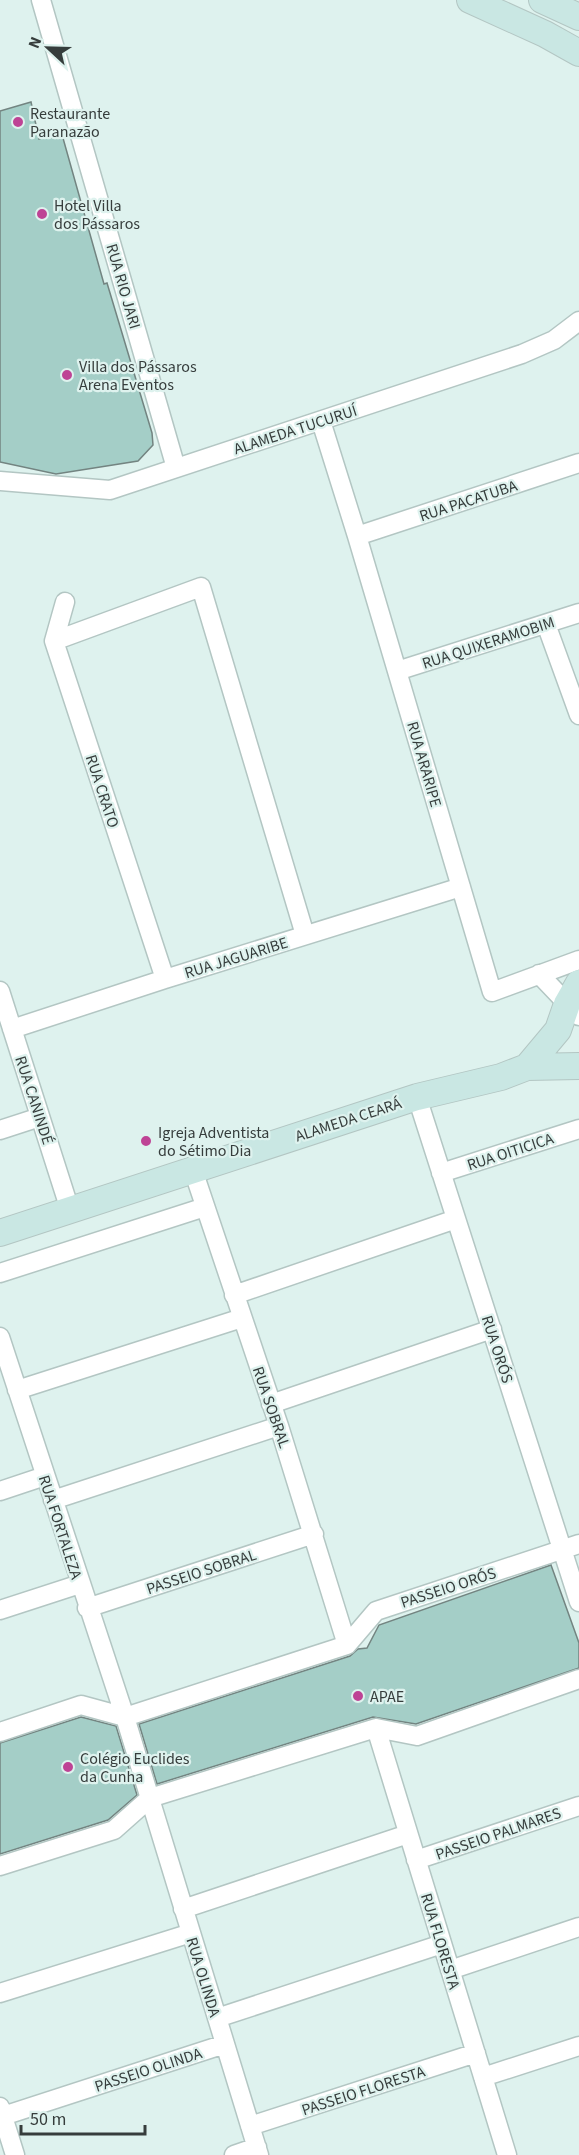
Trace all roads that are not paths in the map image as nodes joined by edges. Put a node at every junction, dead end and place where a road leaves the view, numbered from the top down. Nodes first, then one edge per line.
1 (41, 0) edge
2 (470, 0) edge
3 (542, 0) edge
4 (579, 17) edge
5 (579, 53) edge
6 (579, 321) edge
7 (321, 421) junction
8 (579, 463) edge
9 (176, 468) junction
10 (0, 481) edge
11 (357, 536) junction
12 (65, 602) dead end
13 (579, 613) edge
14 (546, 624) junction
15 (54, 641) junction
16 (397, 671) junction
17 (579, 715) edge
18 (461, 887) junction
19 (305, 935) junction
20 (579, 960) edge
21 (539, 974) junction
22 (165, 979) junction
23 (2, 1001) edge
24 (575, 1001) edge
25 (12, 1029) junction
26 (558, 1030) junction
27 (579, 1060) edge
28 (579, 1066) edge
29 (527, 1067) junction
30 (417, 1097) junction
31 (40, 1117) junction
32 (579, 1129) edge
33 (0, 1130) edge
34 (193, 1170) junction
35 (441, 1173) junction
36 (205, 1207) junction
37 (70, 1210) junction
38 (456, 1219) junction
39 (0, 1233) edge
40 (0, 1274) edge
41 (234, 1295) junction
42 (242, 1318) junction
43 (492, 1329) junction
44 (0, 1337) edge
45 (5, 1368) edge
46 (17, 1390) junction
47 (271, 1404) junction
48 (279, 1426) junction
49 (45, 1476) junction
50 (0, 1491) edge
51 (53, 1500) junction
52 (314, 1534) junction
53 (571, 1547) edge
54 (80, 1584) junction
55 (579, 1602) edge
56 (87, 1608) junction
57 (0, 1610) edge
58 (347, 1645) junction
59 (579, 1679) edge
60 (124, 1717) junction
61 (376, 1728) junction
62 (0, 1732) edge
63 (150, 1798) junction
64 (579, 1806) edge
65 (408, 1834) junction
66 (416, 1860) junction
67 (0, 1866) edge
68 (183, 1909) junction
69 (579, 1928) edge
70 (191, 1933) junction
71 (442, 1944) junction
72 (450, 1970) junction
73 (0, 1993) edge
74 (217, 2018) junction
75 (225, 2044) junction
76 (579, 2046) edge
77 (476, 2053) junction
78 (483, 2078) junction
79 (1, 2112) edge
80 (250, 2126) junction
81 (258, 2151) edge
82 (15, 2155) edge
83 (234, 2155) edge
84 (507, 2155) edge

1 - 9 street, RUA RIO JARI
2 - 5 street
3 - 4 street
6 - 7 street, ALAMEDA TUCURUÍ
7 - 9 street, ALAMEDA TUCURUÍ
7 - 11 street, RUA ARARIPE
8 - 11 street, RUA PACATUBA
9 - 10 street, ALAMEDA TUCURUÍ
11 - 16 street, RUA ARARIPE
12 - 15 street
13 - 14 street, RUA QUIXERAMOBIM
14 - 16 street, RUA QUIXERAMOBIM
14 - 17 street
15 - 19 street
15 - 22 street, RUA CRATO
16 - 18 street, RUA ARARIPE
18 - 19 street, RUA JAGUARIBE
18 - 21 street, RUA ARARIPE
19 - 22 street, RUA JAGUARIBE
20 - 21 street
21 - 24 street
22 - 25 street, RUA JAGUARIBE
23 - 25 street, RUA CANINDÉ
24 - 26 street
25 - 31 street, RUA CANINDÉ
26 - 27 street
26 - 29 street
28 - 29 street
29 - 30 street, ALAMEDA CEARÁ
30 - 34 street, ALAMEDA CEARÁ
30 - 35 street, RUA ORÓS
31 - 33 street
31 - 37 street, RUA CANINDÉ
32 - 35 street, RUA OITICICA
34 - 36 street, RUA SOBRAL
34 - 37 street, ALAMEDA CEARÁ
35 - 38 street, RUA ORÓS
36 - 40 street
36 - 41 street, RUA SOBRAL
37 - 39 street, ALAMEDA CEARÁ
38 - 41 street
38 - 43 street, RUA ORÓS
41 - 42 street, RUA SOBRAL
42 - 46 street
42 - 47 street, RUA SOBRAL
43 - 47 street
43 - 53 street, RUA ORÓS
44 - 45 street, RUA FORTALEZA
45 - 46 street, RUA FORTALEZA
46 - 49 street, RUA FORTALEZA
47 - 48 street, RUA SOBRAL
48 - 51 street
48 - 52 street, RUA SOBRAL
49 - 50 street
49 - 51 street, RUA FORTALEZA
51 - 54 street, RUA FORTALEZA
52 - 56 street, PASSEIO SOBRAL
52 - 58 street, RUA SOBRAL
53 - 55 street, RUA ORÓS
53 - 58 street, PASSEIO ORÓS
54 - 56 street, RUA FORTALEZA
54 - 57 street
56 - 60 street, RUA FORTALEZA
58 - 60 street
59 - 61 street
60 - 62 street
60 - 63 street, RUA FORTALEZA
61 - 63 street
61 - 65 street, RUA FLORESTA
63 - 67 street
63 - 68 street, RUA OLINDA
64 - 66 street, PASSEIO PALMARES
65 - 66 street, RUA FLORESTA
65 - 68 street
66 - 71 street, RUA FLORESTA
68 - 70 street, RUA OLINDA
69 - 72 street
70 - 73 street
70 - 74 street, RUA OLINDA
71 - 72 street, RUA FLORESTA
71 - 74 street
72 - 77 street, RUA FLORESTA
74 - 75 street, RUA OLINDA
75 - 79 street, PASSEIO OLINDA
75 - 80 street, RUA OLINDA
76 - 78 street
77 - 78 street, RUA FLORESTA
77 - 80 street, PASSEIO FLORESTA
78 - 84 street, RUA FLORESTA
79 - 82 street
80 - 81 street, RUA OLINDA
81 - 83 street

